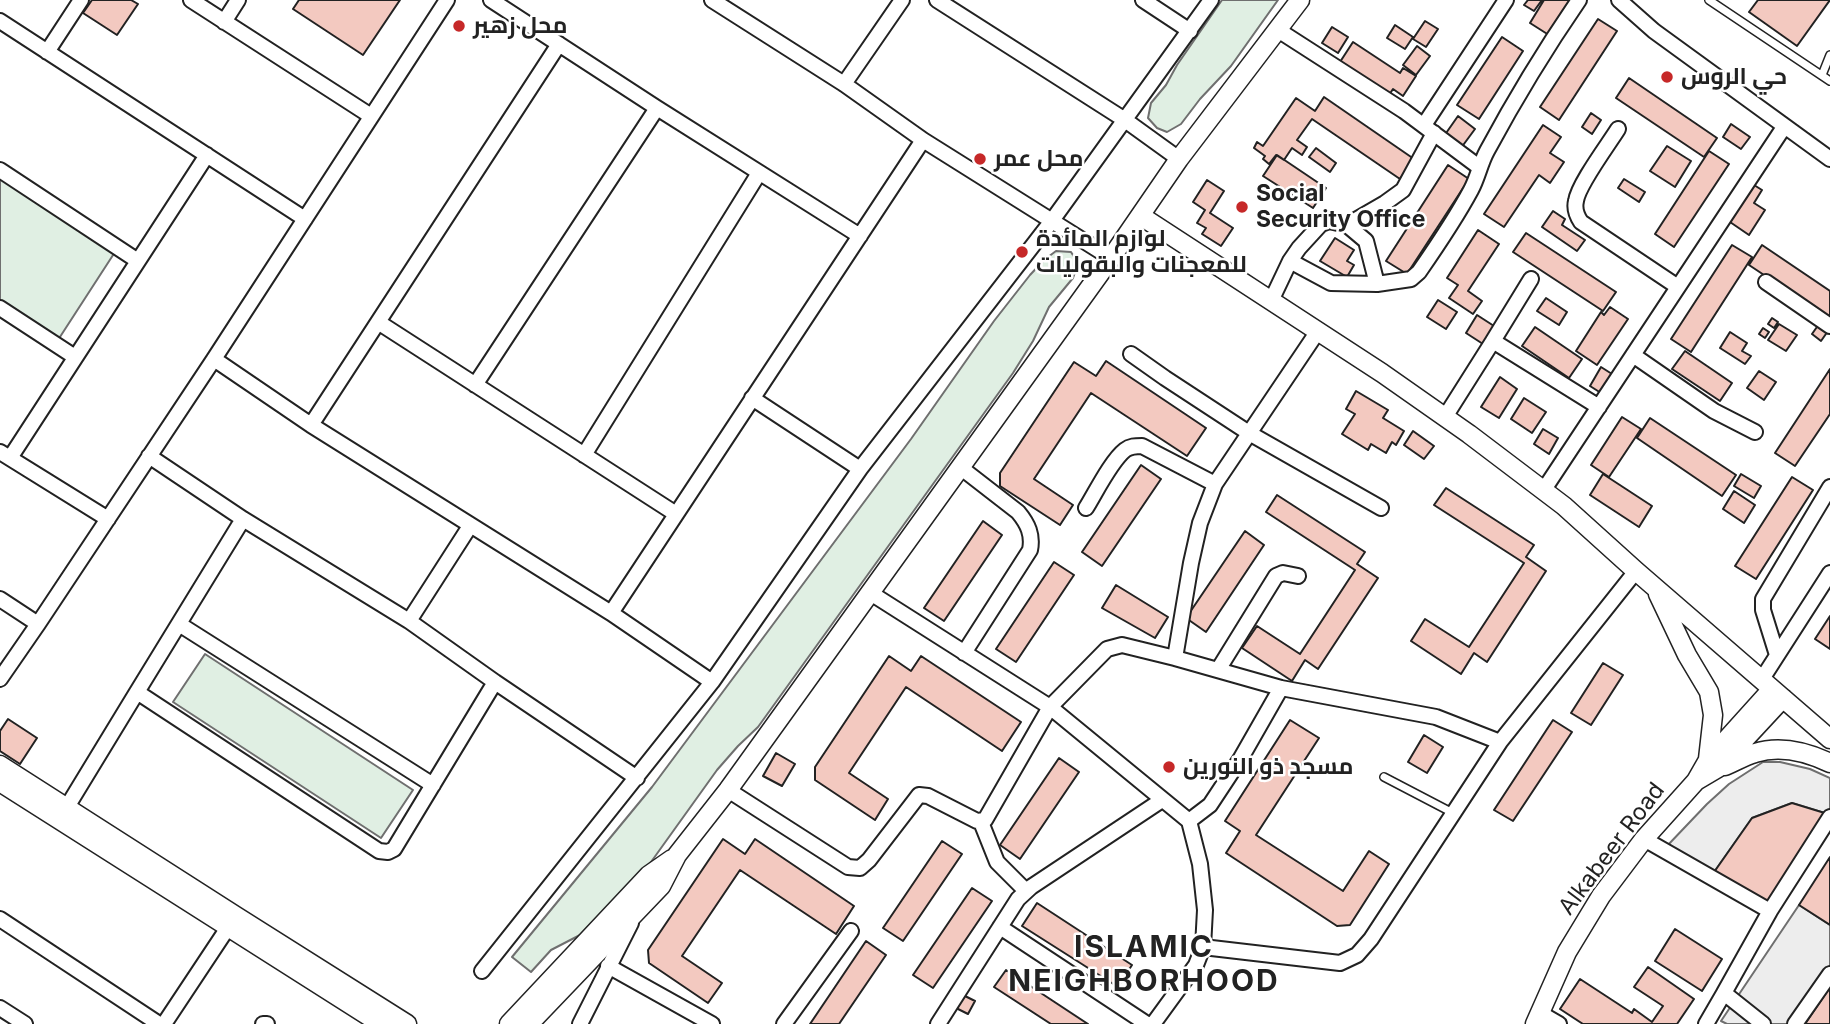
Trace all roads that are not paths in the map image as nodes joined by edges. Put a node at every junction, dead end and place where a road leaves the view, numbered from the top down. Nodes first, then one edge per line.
1 (81, 0) edge
2 (191, 0) edge
3 (239, 0) edge
4 (447, 0) edge
5 (491, 0) edge
6 (712, 0) edge
7 (902, 0) edge
8 (937, 0) edge
9 (1143, 0) edge
10 (1211, 0) edge
11 (1300, 0) edge
12 (1506, 0) edge
13 (1579, 0) edge
14 (1619, 0) edge
15 (1709, 0) edge
16 (1726, 0) edge
17 (1720, 7) junction
18 (0, 21) edge
19 (225, 22) junction
20 (1190, 30) junction
21 (1278, 30) junction
22 (559, 44) junction
23 (47, 52) junction
24 (1830, 55) edge
25 (1822, 75) junction
26 (1830, 80) edge
27 (844, 84) junction
28 (657, 108) junction
29 (372, 117) junction
30 (1125, 120) junction
31 (1784, 127) junction
32 (1429, 129) junction
33 (1618, 129) dead end
34 (923, 141) junction
35 (207, 155) junction
36 (1179, 159) junction
37 (1830, 159) edge
38 (1479, 167) junction
39 (0, 170) edge
40 (759, 173) junction
41 (1141, 216) junction
42 (305, 219) junction
43 (1051, 222) junction
44 (1347, 225) junction
45 (860, 236) junction
46 (1111, 258) junction
47 (138, 261) junction
48 (1290, 261) junction
49 (1531, 279) dead end
50 (1766, 282) dead end
51 (1377, 284) junction
52 (1678, 287) junction
53 (1271, 301) junction
54 (0, 308) edge
55 (378, 322) junction
56 (1830, 326) edge
57 (1318, 331) junction
58 (1493, 341) junction
59 (1131, 354) dead end
60 (1633, 355) junction
61 (75, 357) junction
62 (214, 359) junction
63 (475, 385) junction
64 (752, 398) junction
65 (1599, 407) junction
66 (1445, 417) junction
67 (311, 425) junction
68 (1755, 432) dead end
69 (1249, 433) junction
70 (5, 455) edge
71 (584, 455) junction
72 (149, 456) junction
73 (960, 467) junction
74 (860, 468) junction
75 (1215, 484) junction
76 (1830, 487) edge
77 (1544, 491) junction
78 (1086, 508) dead end
79 (1381, 508) dead end
80 (676, 514) junction
81 (108, 519) junction
82 (243, 519) junction
83 (470, 526) junction
84 (1636, 571) junction
85 (1830, 573) edge
86 (1298, 576) dead end
87 (1655, 588) junction
88 (869, 592) junction
89 (0, 599) edge
90 (611, 614) junction
91 (409, 621) junction
92 (38, 624) junction
93 (179, 624) junction
94 (964, 653) junction
95 (1777, 655) junction
96 (1175, 657) junction
97 (1217, 670) junction
98 (0, 679) edge
99 (495, 682) junction
100 (712, 682) junction
101 (1281, 688) junction
102 (1772, 689) junction
103 (137, 692) junction
104 (1050, 708) junction
105 (1830, 739) edge
106 (1500, 742) junction
107 (1830, 763) edge
108 (1713, 764) junction
109 (0, 765) edge
110 (637, 778) junction
111 (1384, 778) dead end
112 (0, 782) edge
113 (433, 785) junction
114 (728, 790) junction
115 (1162, 800) junction
116 (67, 807) junction
117 (1453, 813) junction
118 (1830, 817) edge
119 (1189, 821) junction
120 (981, 822) junction
121 (1644, 839) junction
122 (677, 855) junction
123 (1026, 891) junction
124 (1770, 911) junction
125 (637, 912) junction
126 (0, 919) edge
127 (232, 922) junction
128 (1000, 928) junction
129 (851, 931) dead end
130 (1203, 947) junction
131 (608, 966) junction
132 (482, 971) dead end
133 (1830, 974) edge
134 (1724, 993) junction
135 (0, 1008) edge
136 (1538, 1018) edge
137 (25, 1024) edge
138 (162, 1024) edge
139 (381, 1024) edge
140 (407, 1024) edge
141 (509, 1024) edge
142 (529, 1024) edge
143 (580, 1024) edge
144 (712, 1024) edge
145 (784, 1024) edge
146 (938, 1024) edge
147 (1147, 1024) edge
148 (1153, 1024) edge
149 (1559, 1024) edge
150 (1706, 1024) edge
151 (1763, 1024) edge
152 (1796, 1024) edge

1 - 23 street
2 - 19 street
3 - 19 street
4 - 29 street
5 - 22 street
6 - 27 street
7 - 27 street
8 - 30 street
9 - 20 street
10 - 20 street
11 - 21 street
12 - 32 street
13 - 38 street
14 - 31 street
15 - 17 lane
16 - 17 lane
17 - 25 lane
18 - 23 street
19 - 29 street
20 - 30 street
21 - 32 street
21 - 36 street
22 - 28 street
22 - 55 street
23 - 35 street
24 - 25 lane
25 - 26 lane
27 - 34 street
28 - 40 street
28 - 63 street
29 - 42 street
30 - 36 street
30 - 43 street
31 - 37 street
31 - 52 street
32 - 38 street
32 - 44 street
33 - 52 street
34 - 43 street
34 - 45 street
35 - 42 street
35 - 47 street
36 - 41 street
38 - 51 street
39 - 47 street
40 - 45 street
40 - 71 street
41 - 46 street
41 - 53 street
42 - 62 street
43 - 46 street
43 - 74 street
44 - 48 street
44 - 51 street
45 - 64 street
46 - 73 street
47 - 61 street
48 - 51 street
48 - 53 street
49 - 58 street
50 - 56 street
52 - 60 street
53 - 57 street
54 - 61 street
55 - 63 street
55 - 67 street
57 - 66 street
57 - 69 street
58 - 65 street
58 - 66 street
59 - 69 street
60 - 65 street
60 - 68 street
61 - 70 street
62 - 67 street
62 - 72 street
63 - 71 street
64 - 74 street
64 - 80 street
65 - 77 street
66 - 77 street
67 - 83 street
69 - 75 street
69 - 79 street
70 - 81 street
71 - 80 street
72 - 81 street
72 - 82 street
73 - 88 street
73 - 94 street
74 - 100 street
75 - 78 street
75 - 96 street
76 - 95 street
77 - 84 street
80 - 90 street
81 - 92 street
82 - 91 street
82 - 93 street
83 - 90 street
83 - 91 street
84 - 87 street
84 - 106 street
85 - 95 street
86 - 97 street
87 - 102 street
87 - 108 street
88 - 94 street
88 - 114 street
89 - 92 street
90 - 100 street
91 - 99 street
92 - 98 street
93 - 103 street
93 - 113 street
94 - 104 street
95 - 102 street
96 - 97 street
96 - 104 street
97 - 101 street
99 - 110 street
99 - 113 street
100 - 110 street
101 - 106 street
101 - 119 street
102 - 105 street
102 - 108 street, Alkabeer Road
103 - 113 street
103 - 116 street
104 - 115 street
104 - 120 street
106 - 117 street
107 - 108 street
108 - 121 street, Alkabeer Road
109 - 116 street
110 - 132 street
111 - 117 lane
112 - 127 street
114 - 120 street
114 - 122 street
115 - 119 street
115 - 123 street
116 - 127 street
117 - 130 street
118 - 124 street
119 - 130 street
120 - 123 street
121 - 124 street
121 - 136 street, Alkabeer Road
122 - 125 street
122 - 141 street
123 - 128 street
124 - 134 street
125 - 131 street
125 - 142 street
126 - 138 street
127 - 138 street
127 - 139 street
127 - 140 street
128 - 146 street
128 - 147 street
129 - 145 street
130 - 148 street
131 - 143 street
131 - 144 street
133 - 152 street
134 - 150 street
134 - 151 street
135 - 137 street
136 - 149 street

